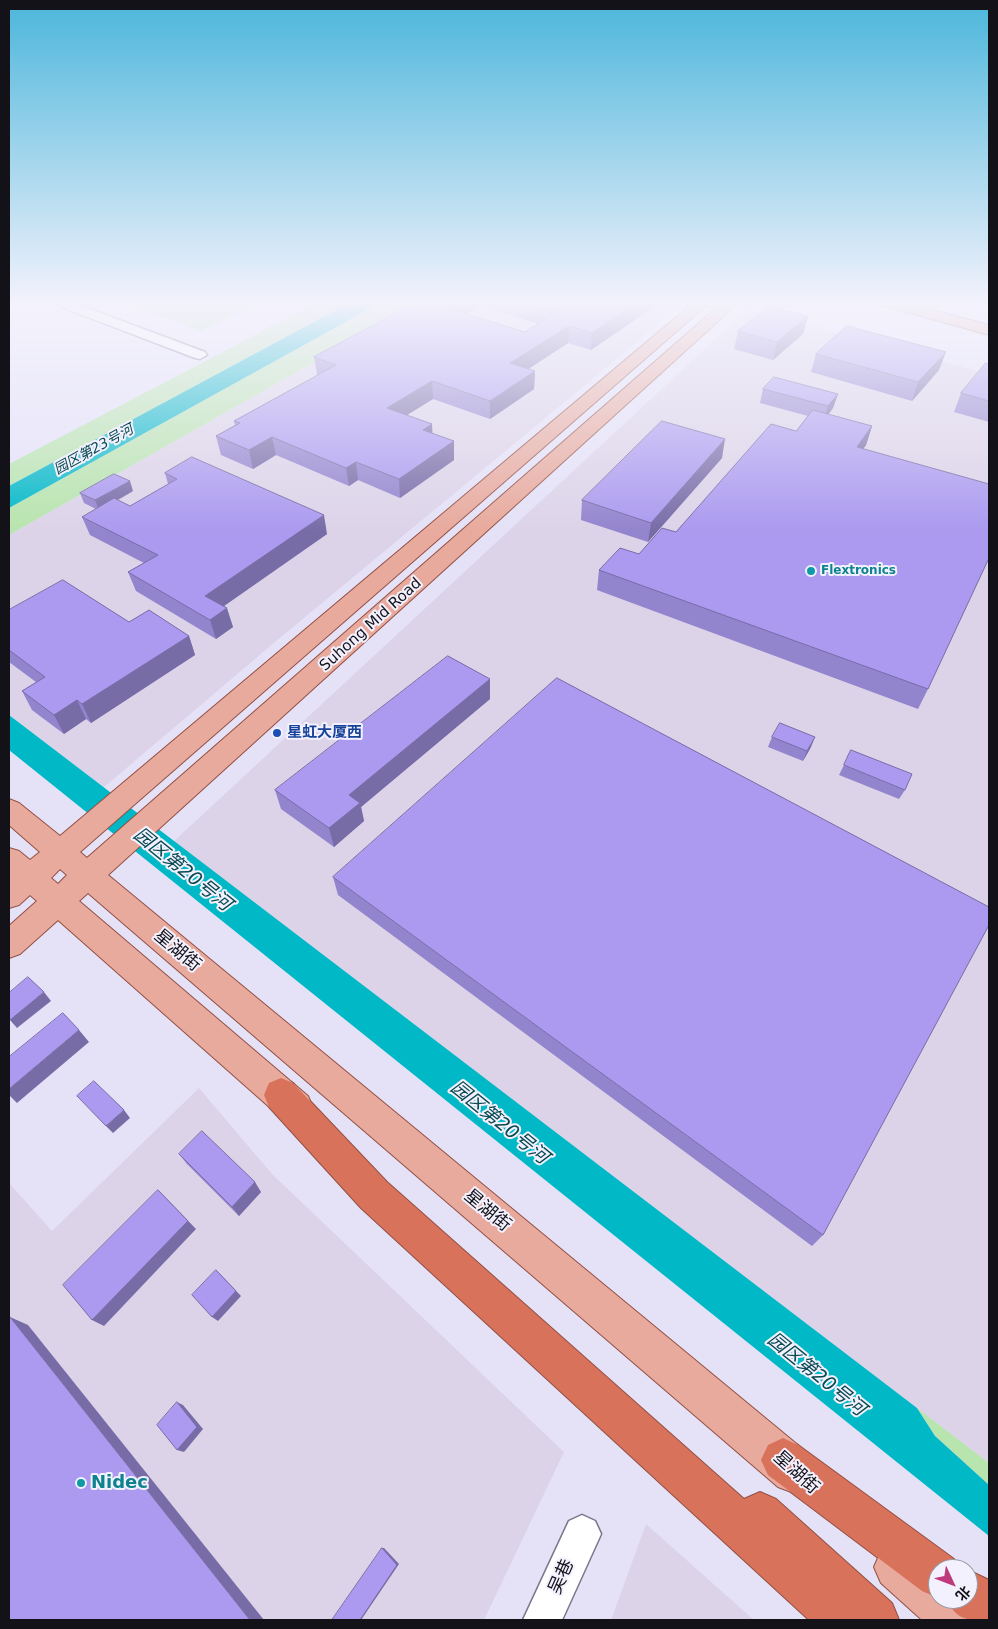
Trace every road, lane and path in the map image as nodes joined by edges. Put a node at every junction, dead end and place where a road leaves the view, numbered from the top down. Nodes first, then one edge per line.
1 (613, 379) edge
2 (646, 379) edge
3 (9, 810) edge
4 (59, 853) junction
5 (9, 859) edge
6 (89, 876) junction
7 (31, 877) junction
8 (9, 896) edge
9 (59, 901) junction
10 (9, 946) edge
11 (281, 1095) junction
12 (783, 1460) junction
13 (760, 1515) junction
14 (582, 1534) dead end
15 (928, 1568) edge
16 (978, 1600) edge
17 (989, 1607) edge
18 (542, 1620) edge
19 (844, 1620) edge
20 (875, 1620) edge
21 (898, 1620) edge
22 (958, 1620) edge

1 - 4 main road, Suhong Mid Road
2 - 6 main road, Suhong Mid Road
3 - 4 main road, 星湖街
4 - 6 main road, 星湖街
4 - 7 main road, Suhong Mid Road
5 - 7 main road
6 - 9 main road, Suhong Mid Road
6 - 12 main road, 星湖街
7 - 8 main road, Suhong Mid Road
7 - 9 main road
9 - 10 main road, Suhong Mid Road
9 - 11 main road
11 - 13 main road
11 - 19 highway
12 - 15 highway
12 - 22 main road, 星湖街
13 - 20 highway
13 - 21 main road
14 - 18 street, 吴巷
16 - 17 highway

